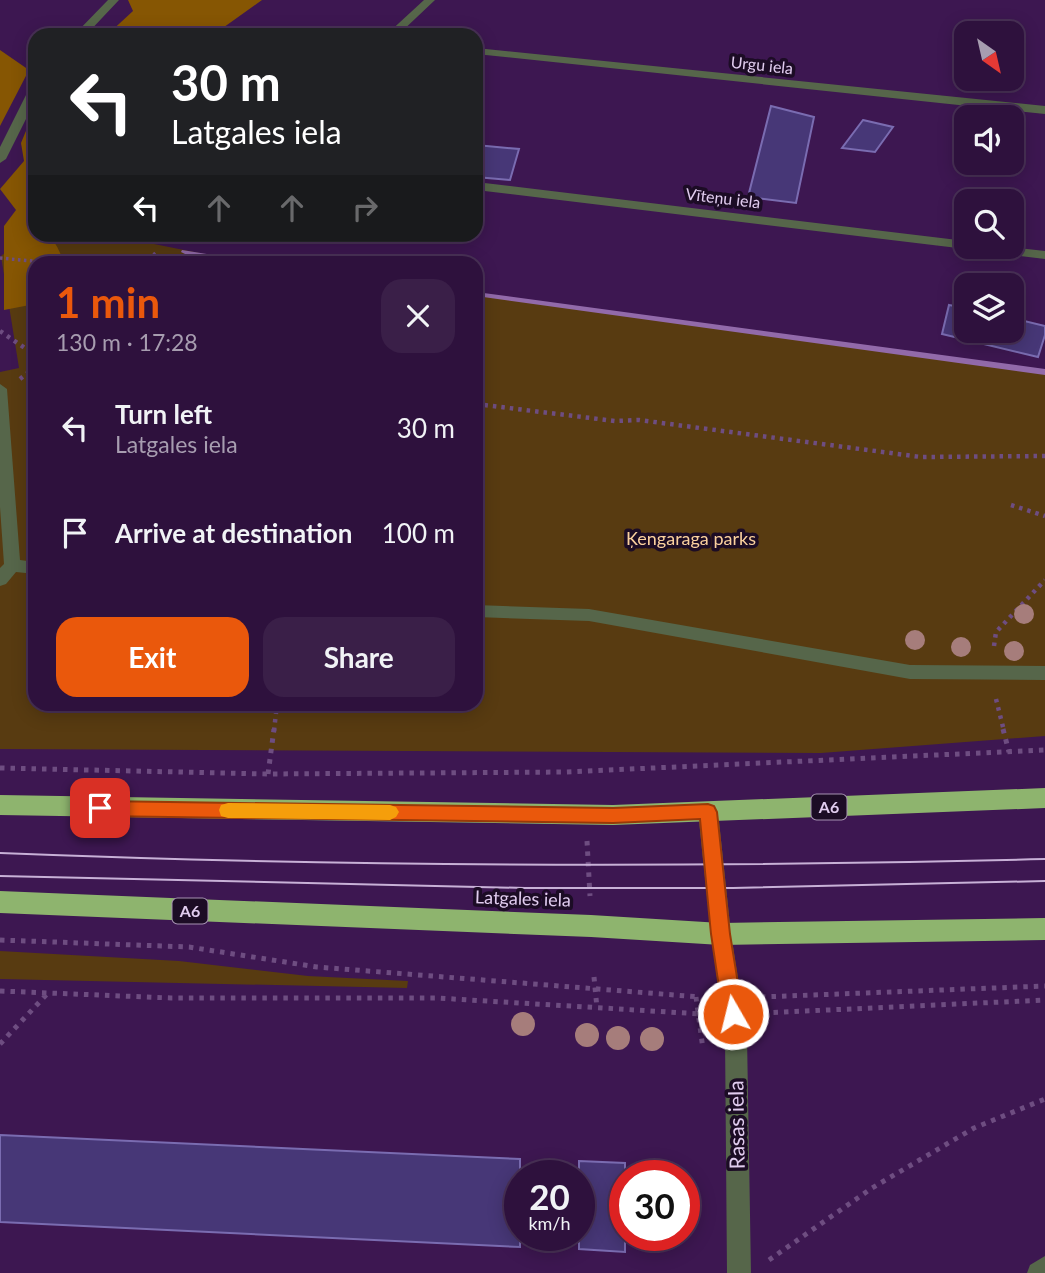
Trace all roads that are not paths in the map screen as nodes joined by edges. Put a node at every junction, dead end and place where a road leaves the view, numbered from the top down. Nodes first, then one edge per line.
1 (114, 0) edge
2 (430, 0) edge
3 (87, 28) edge
4 (400, 28) edge
5 (483, 52) edge
6 (28, 103) edge
7 (1045, 110) edge
8 (0, 159) edge
9 (483, 187) edge
10 (954, 244) edge
11 (1024, 252) edge
12 (1045, 255) edge
13 (0, 389) edge
14 (12, 565) junction
15 (28, 567) edge
16 (0, 580) edge
17 (483, 611) edge
18 (1045, 673) edge
19 (1045, 798) edge
20 (0, 805) edge
21 (708, 812) junction
22 (0, 902) edge
23 (1045, 929) edge
24 (721, 934) junction
25 (1045, 1267) edge
26 (738, 1273) edge
27 (1038, 1273) edge

1 - 3 street
2 - 4 street
5 - 7 street, Urgu iela
6 - 8 street
9 - 10 street, Vīteņu iela
11 - 12 street
13 - 14 street
14 - 15 street
14 - 16 street
17 - 18 street
19 - 21 highway, A6
20 - 21 highway, A6
21 - 24 street, Rasas iela
22 - 24 highway, Latgales iela / A6
23 - 24 highway, Latgales iela / A6
24 - 26 street, Rasas iela
25 - 27 lane

